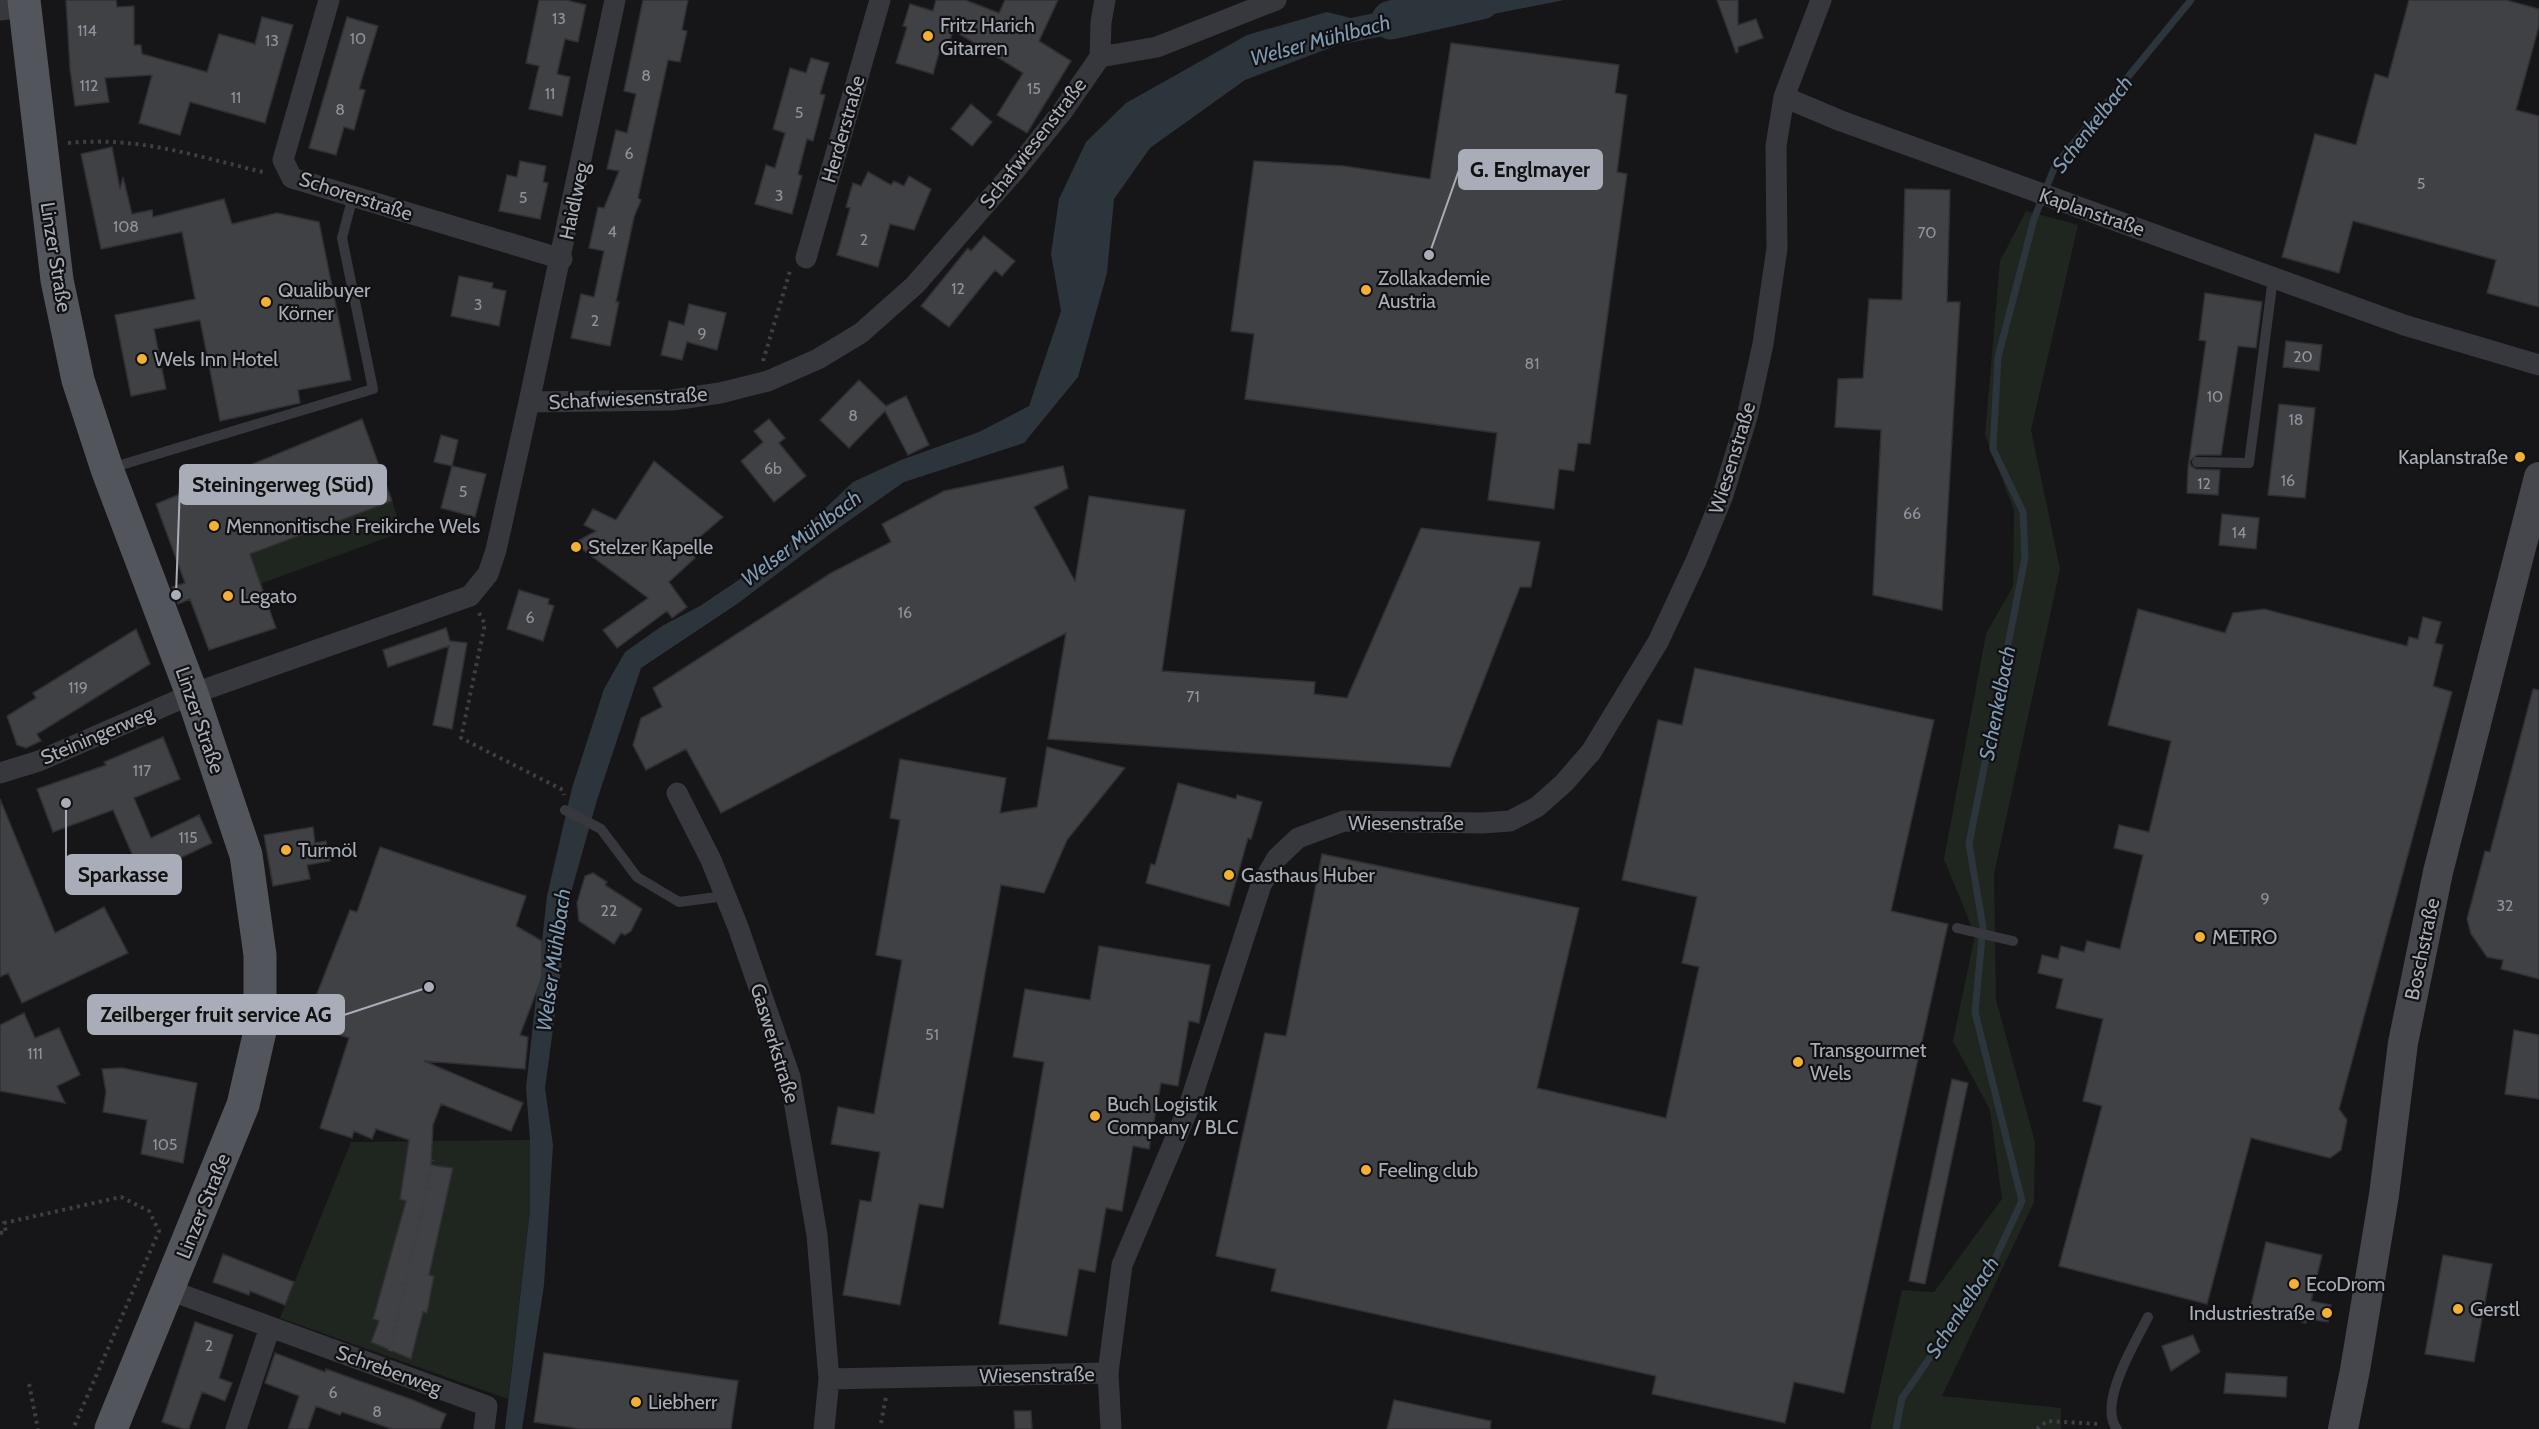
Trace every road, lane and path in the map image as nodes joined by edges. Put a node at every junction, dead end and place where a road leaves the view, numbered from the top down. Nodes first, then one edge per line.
1 (329, 0) edge
2 (615, 0) edge
3 (880, 0) edge
4 (1105, 0) edge
5 (1276, 0) edge
6 (1821, 0) edge
7 (16, 6) edge
8 (1100, 57) junction
9 (1784, 97) junction
10 (40, 146) junction
11 (292, 178) junction
12 (353, 196) junction
13 (806, 258) joint
14 (562, 259) junction
15 (2273, 278) junction
16 (2539, 365) edge
17 (768, 381) junction
18 (529, 402) junction
19 (2197, 462) dead end
20 (107, 469) junction
21 (2539, 477) edge
22 (470, 596) junction
23 (192, 694) junction
24 (0, 773) edge
25 (677, 793) dead end
26 (565, 810) joint
27 (725, 896) junction
28 (1956, 928) dead end
29 (2013, 940) dead end
30 (433, 1160) dead end
31 (0, 1233) edge
32 (169, 1290) junction
33 (2148, 1317) dead end
34 (270, 1327) junction
35 (386, 1369) junction
36 (1108, 1373) junction
37 (829, 1379) junction
38 (29, 1384) dead end
39 (2116, 1427) edge
40 (38, 1429) edge
41 (73, 1429) edge
42 (111, 1429) edge
43 (236, 1429) edge
44 (484, 1429) edge
45 (824, 1429) edge
46 (1111, 1429) edge
47 (2037, 1429) edge
48 (2343, 1429) edge

1 - 11 street, Schorerstraße
2 - 14 street, Haidlweg
3 - 13 street, Herderstraße
4 - 8 street
5 - 8 street
6 - 9 street, Wiesenstraße
7 - 10 main road, Linzer Straße
8 - 17 street, Schafwiesenstraße
9 - 15 street, Kaplanstraße
9 - 36 street, Wiesenstraße
10 - 11 path
10 - 20 main road, Linzer Straße
11 - 12 street, Schorerstraße
12 - 14 street, Schorerstraße
12 - 20 lane
13 - 17 path
14 - 18 street, Haidlweg
15 - 16 street, Kaplanstraße
15 - 19 lane
17 - 18 street, Schafwiesenstraße
18 - 22 street, Schafwiesenstraße
20 - 23 main road, Linzer Straße
21 - 48 main road, Boschstraße
22 - 23 street
22 - 26 path
23 - 24 street, Steiningerweg
23 - 32 main road, Linzer Straße
25 - 27 street, Gaswerkstraße
26 - 27 lane
27 - 37 street, Gaswerkstraße
28 - 29 lane
30 - 35 path
31 - 41 path
32 - 34 street, Schreberweg
32 - 42 main road, Linzer Straße
33 - 39 lane
34 - 35 street, Schreberweg
34 - 43 street
35 - 44 street, Schreberweg
36 - 37 street, Wiesenstraße
36 - 46 street
37 - 45 street
38 - 40 path
39 - 47 path

